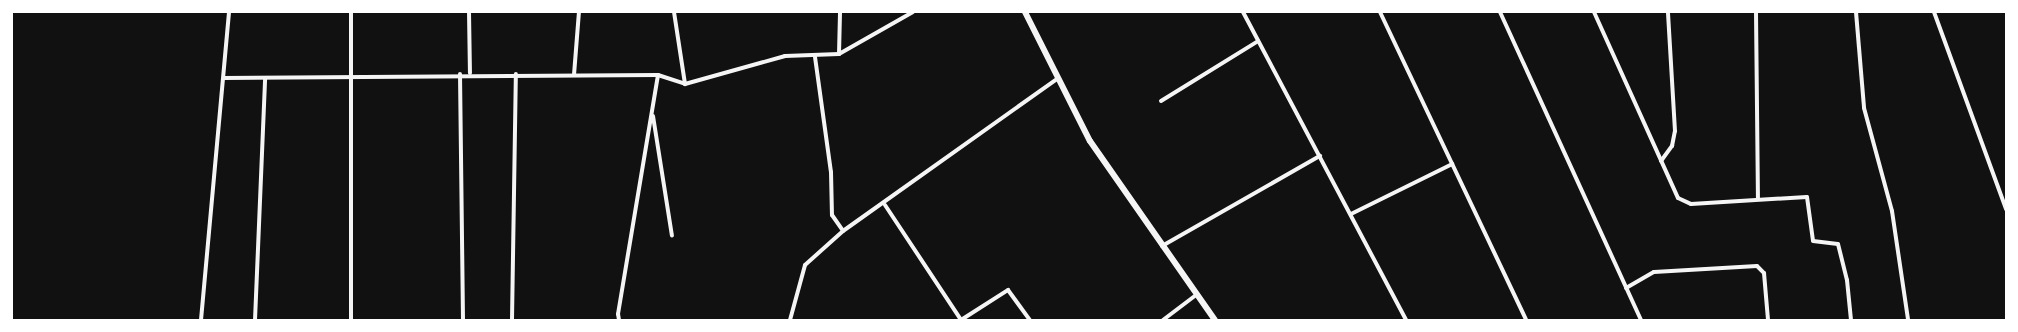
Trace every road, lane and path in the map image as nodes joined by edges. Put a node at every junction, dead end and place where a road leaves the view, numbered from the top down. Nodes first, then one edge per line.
1 (229, 12) edge
2 (351, 12) edge
3 (469, 12) edge
4 (579, 12) edge
5 (674, 12) edge
6 (840, 12) edge
7 (913, 12) edge
8 (1025, 12) edge
9 (1243, 12) edge
10 (1380, 12) edge
11 (1500, 12) edge
12 (1594, 12) edge
13 (1668, 12) edge
14 (1756, 12) edge
15 (1856, 12) edge
16 (1934, 12) edge
17 (1258, 41) junction
18 (839, 54) junction
19 (815, 57) junction
20 (470, 73) junction
21 (460, 74) junction
22 (516, 74) junction
23 (574, 75) junction
24 (658, 75) junction
25 (351, 77) junction
26 (224, 78) junction
27 (265, 78) junction
28 (1058, 78) junction
29 (685, 84) junction
30 (1162, 102) dead end
31 (652, 111) junction
32 (1320, 156) junction
33 (1661, 161) junction
34 (1452, 164) junction
35 (1758, 199) junction
36 (885, 205) junction
37 (2006, 209) edge
38 (1351, 214) junction
39 (843, 232) junction
40 (672, 236) dead end
41 (1162, 246) junction
42 (1626, 288) junction
43 (1196, 295) junction
44 (201, 320) edge
45 (255, 320) edge
46 (351, 320) edge
47 (463, 320) edge
48 (512, 320) edge
49 (620, 320) edge
50 (790, 320) edge
51 (961, 320) edge
52 (1030, 320) edge
53 (1163, 320) edge
54 (1215, 320) edge
55 (1406, 320) edge
56 (1526, 320) edge
57 (1641, 320) edge
58 (1768, 320) edge
59 (1851, 320) edge
60 (1908, 320) edge

1 - 26 street
2 - 25 street
3 - 20 street
4 - 23 street
5 - 29 street
6 - 18 street
7 - 18 street
8 - 28 main road
9 - 17 street
10 - 34 street
11 - 42 street
12 - 33 street
13 - 33 street
14 - 35 street
15 - 60 street
16 - 37 street
17 - 30 street
17 - 32 street
18 - 19 street
19 - 29 street
19 - 39 street
20 - 21 street
20 - 22 street
21 - 25 street
21 - 47 street
22 - 23 street
22 - 48 street
23 - 24 street
24 - 29 street
24 - 31 street
25 - 27 street
25 - 46 street
26 - 27 street
26 - 44 street
27 - 45 street
28 - 36 street
28 - 41 main road
31 - 40 street
31 - 49 street
32 - 38 street
32 - 41 street
33 - 35 street
34 - 38 street
34 - 56 street
35 - 59 street
36 - 39 street
36 - 51 street
38 - 55 street
39 - 50 street
41 - 43 main road
42 - 57 street
42 - 58 street
43 - 53 street
43 - 54 main road
51 - 52 street

